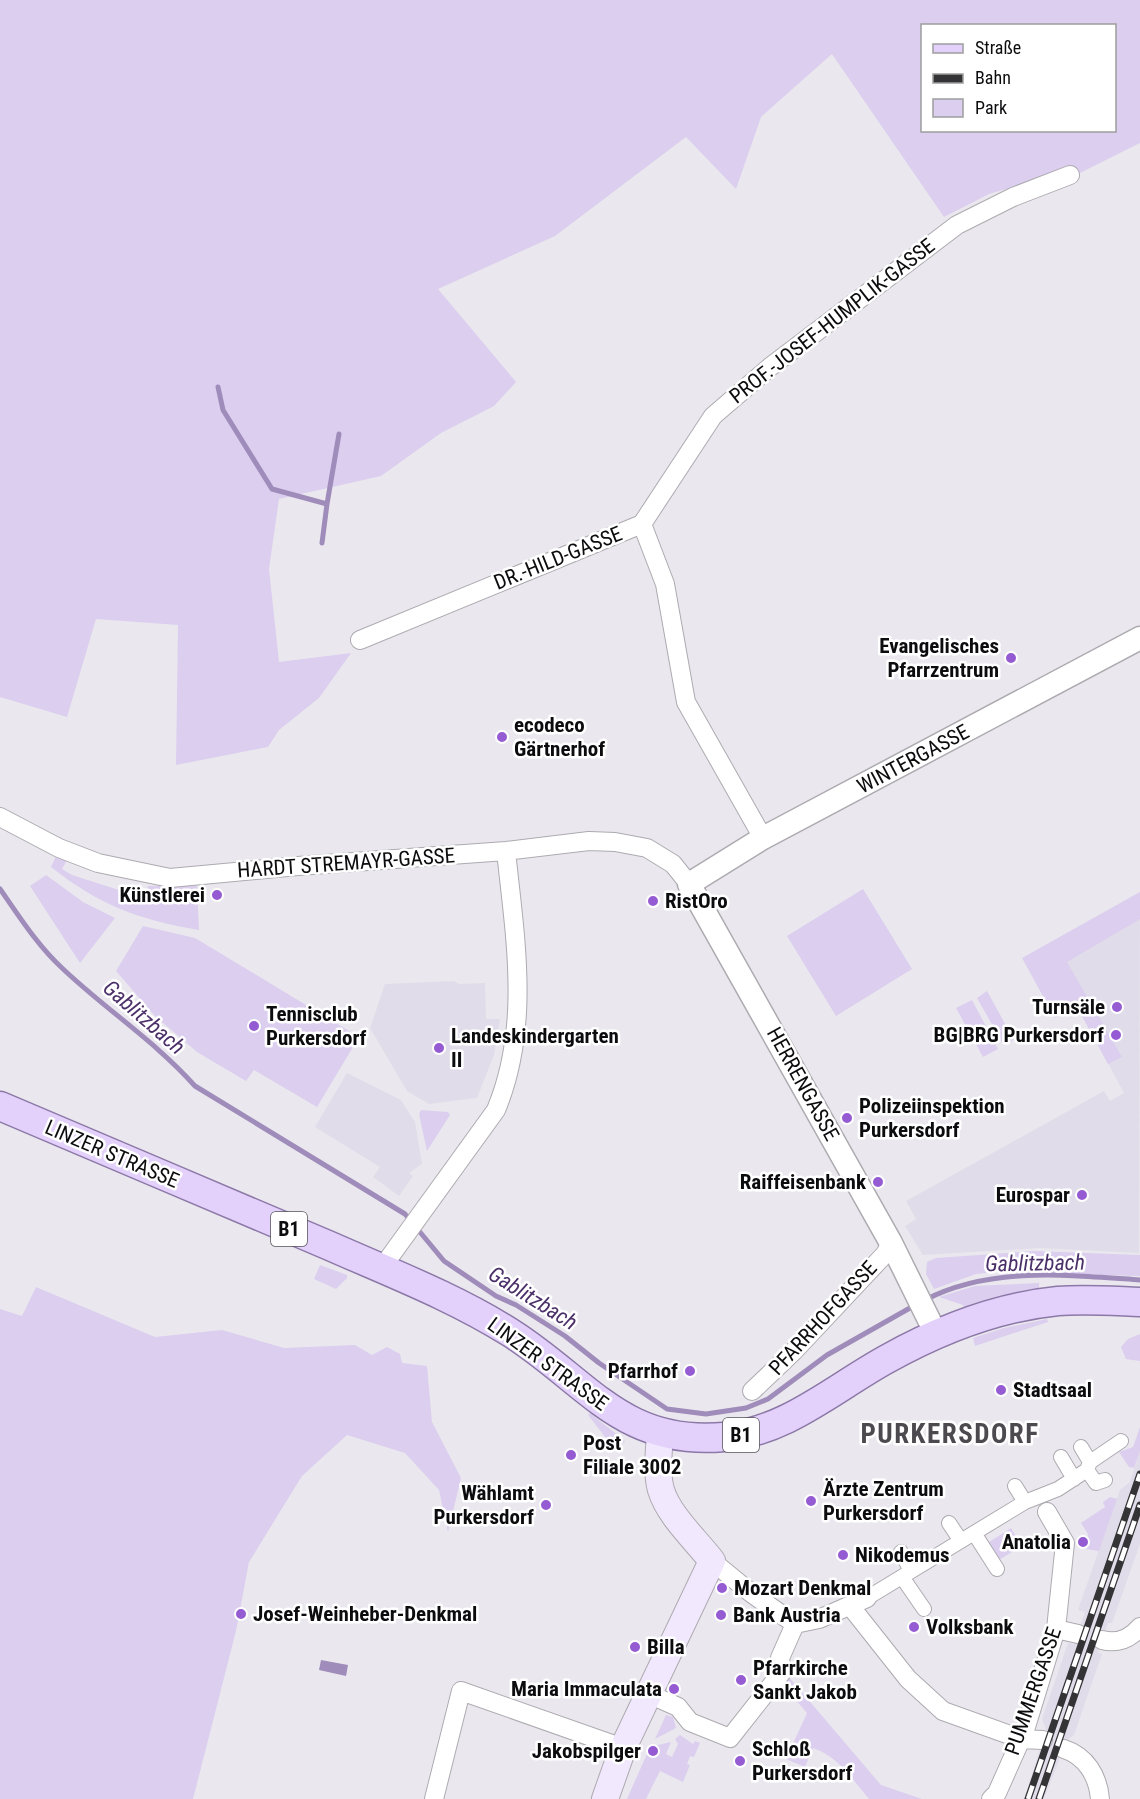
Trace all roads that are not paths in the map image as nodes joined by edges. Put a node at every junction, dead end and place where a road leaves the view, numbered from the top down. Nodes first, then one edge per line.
1 (1070, 175) dead end
2 (642, 524) junction
3 (1140, 638) edge
4 (360, 640) dead end
5 (0, 817) edge
6 (763, 838) junction
7 (506, 851) junction
8 (689, 884) junction
9 (0, 1106) edge
10 (891, 1243) junction
11 (381, 1269) junction
12 (1140, 1302) edge
13 (936, 1334) junction
14 (752, 1391) dead end
15 (660, 1434) junction
16 (1080, 1446) dead end
17 (1115, 1448) dead end
18 (1061, 1457) dead end
19 (1089, 1466) junction
20 (1074, 1479) junction
21 (1105, 1480) dead end
22 (1016, 1486) dead end
23 (1036, 1504) junction
24 (950, 1522) dead end
25 (974, 1533) junction
26 (961, 1541) junction
27 (901, 1552) dead end
28 (712, 1561) junction
29 (997, 1569) dead end
30 (907, 1574) junction
31 (859, 1603) junction
32 (924, 1609) dead end
33 (795, 1624) junction
34 (1140, 1627) edge
35 (1056, 1629) junction
36 (1078, 1634) dead end
37 (1102, 1640) dead end
38 (649, 1694) junction
39 (1014, 1737) junction
40 (1043, 1740) dead end
41 (623, 1748) junction
42 (1064, 1749) dead end
43 (434, 1799) edge
44 (605, 1799) edge
45 (991, 1799) edge
46 (1100, 1799) edge

1 - 2 street, PROF.-JOSEF-HUMPLIK-GASSE
2 - 4 street, DR.-HILD-GASSE
2 - 6 street, DR.-HILD-GASSE
3 - 6 street, WINTERGASSE
5 - 7 street, HARDT STREMAYR-GASSE
6 - 8 street, WINTERGASSE
7 - 8 street, HARDT STREMAYR-GASSE
7 - 11 street
8 - 10 street, HERRENGASSE
9 - 11 main road, LINZER STRASSE / B1
10 - 13 street, HERRENGASSE
10 - 14 street, PFARRHOFGASSE
11 - 15 main road, LINZER STRASSE / B1
12 - 13 main road, LINZER STRASSE / B1
13 - 15 main road, LINZER STRASSE / B1
15 - 28 main road
16 - 19 street
17 - 19 street
18 - 20 street
19 - 20 street
19 - 21 street
20 - 23 street
22 - 23 street
23 - 25 street
23 - 35 street, PUMMERGASSE
24 - 26 street
25 - 26 street
25 - 29 street
26 - 30 street
27 - 30 street
28 - 33 street
28 - 38 main road
30 - 31 street
30 - 32 street
31 - 33 street
31 - 39 street
33 - 38 street
34 - 37 street
35 - 36 street
35 - 39 street, PUMMERGASSE
38 - 41 main road
39 - 40 street
39 - 45 street, PUMMERGASSE
41 - 43 street
41 - 44 main road
42 - 46 street

